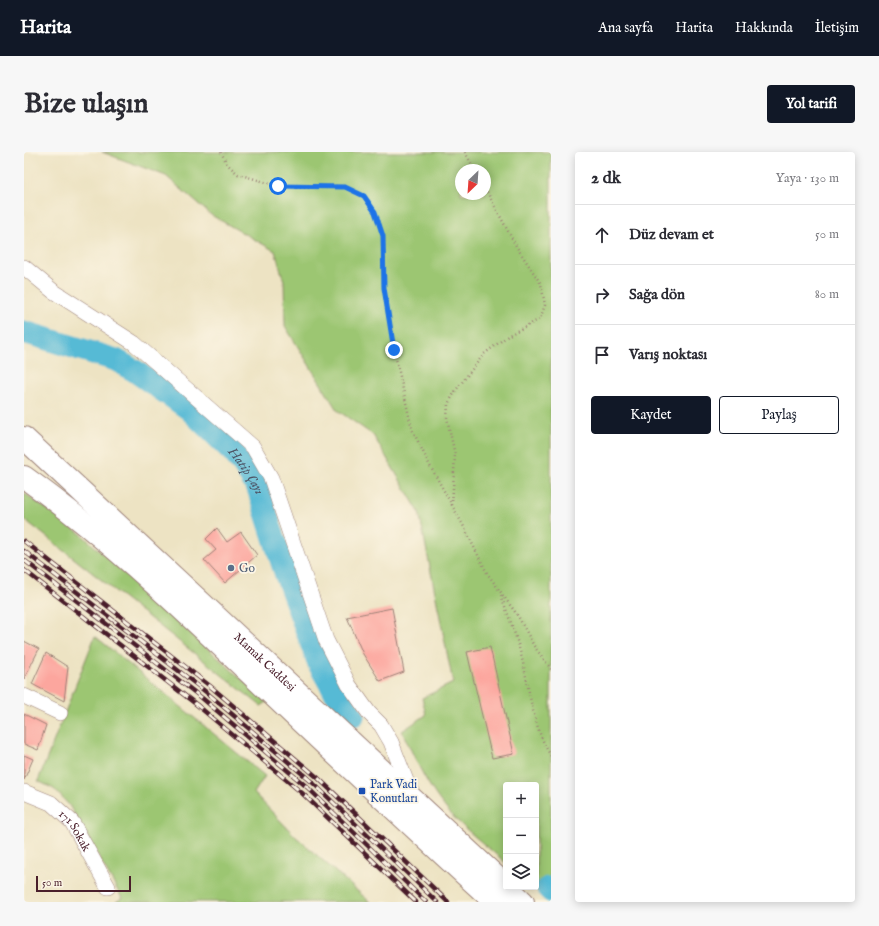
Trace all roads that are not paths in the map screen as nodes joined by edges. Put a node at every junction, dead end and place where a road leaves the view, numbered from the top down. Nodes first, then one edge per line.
1 (24, 268) edge
2 (24, 438) edge
3 (24, 477) edge
4 (24, 696) edge
5 (60, 713) dead end
6 (24, 792) edge
7 (414, 800) junction
8 (503, 882) edge
9 (108, 887) dead end
10 (511, 890) edge
11 (495, 902) edge
12 (523, 902) edge

1 - 7 street
2 - 7 main road, Mamak Caddesi
3 - 11 main road, Mamak Caddesi
4 - 5 street
6 - 9 street, 171 Sokak
7 - 8 main road, Mamak Caddesi
10 - 12 main road, Mamak Caddesi

